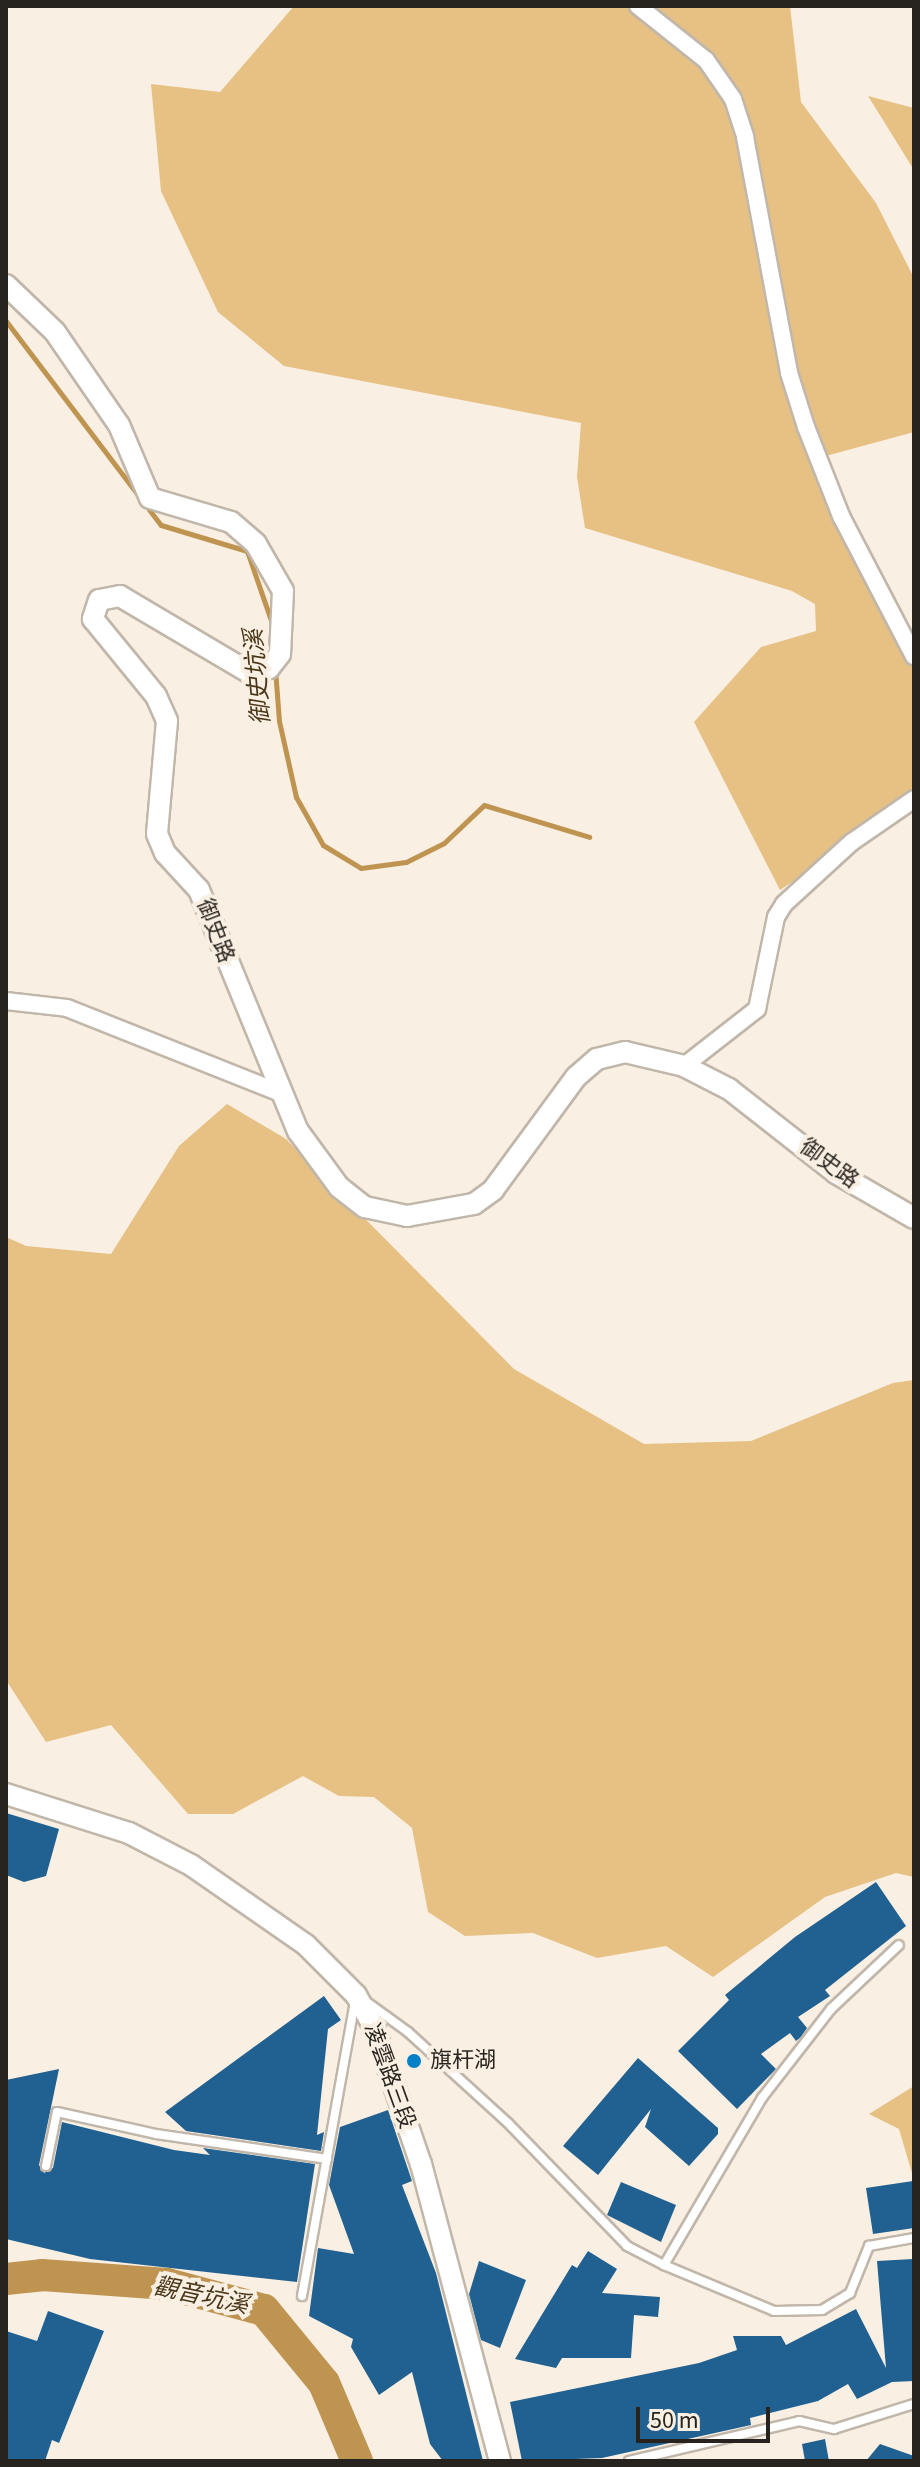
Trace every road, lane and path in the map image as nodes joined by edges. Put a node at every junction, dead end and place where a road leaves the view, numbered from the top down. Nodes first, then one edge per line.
1 (638, 6) edge
2 (6, 285) edge
3 (914, 656) edge
4 (914, 799) edge
5 (6, 1001) edge
6 (684, 1066) junction
7 (281, 1093) junction
8 (914, 1218) edge
9 (6, 1794) edge
10 (899, 1945) dead end
11 (356, 1995) junction
12 (327, 2159) junction
13 (46, 2166) dead end
14 (914, 2238) edge
15 (664, 2265) junction
16 (302, 2296) dead end
17 (914, 2404) edge
18 (500, 2461) edge
19 (629, 2461) edge

1 - 3 street
2 - 7 street, 御史路
4 - 6 street
5 - 7 street
6 - 7 street, 御史路
6 - 8 street, 御史路
9 - 11 street, 凌雲路三段
10 - 15 lane
11 - 12 lane
11 - 15 lane
11 - 18 street, 凌雲路三段
12 - 13 lane
12 - 16 lane
14 - 15 lane
17 - 19 lane

